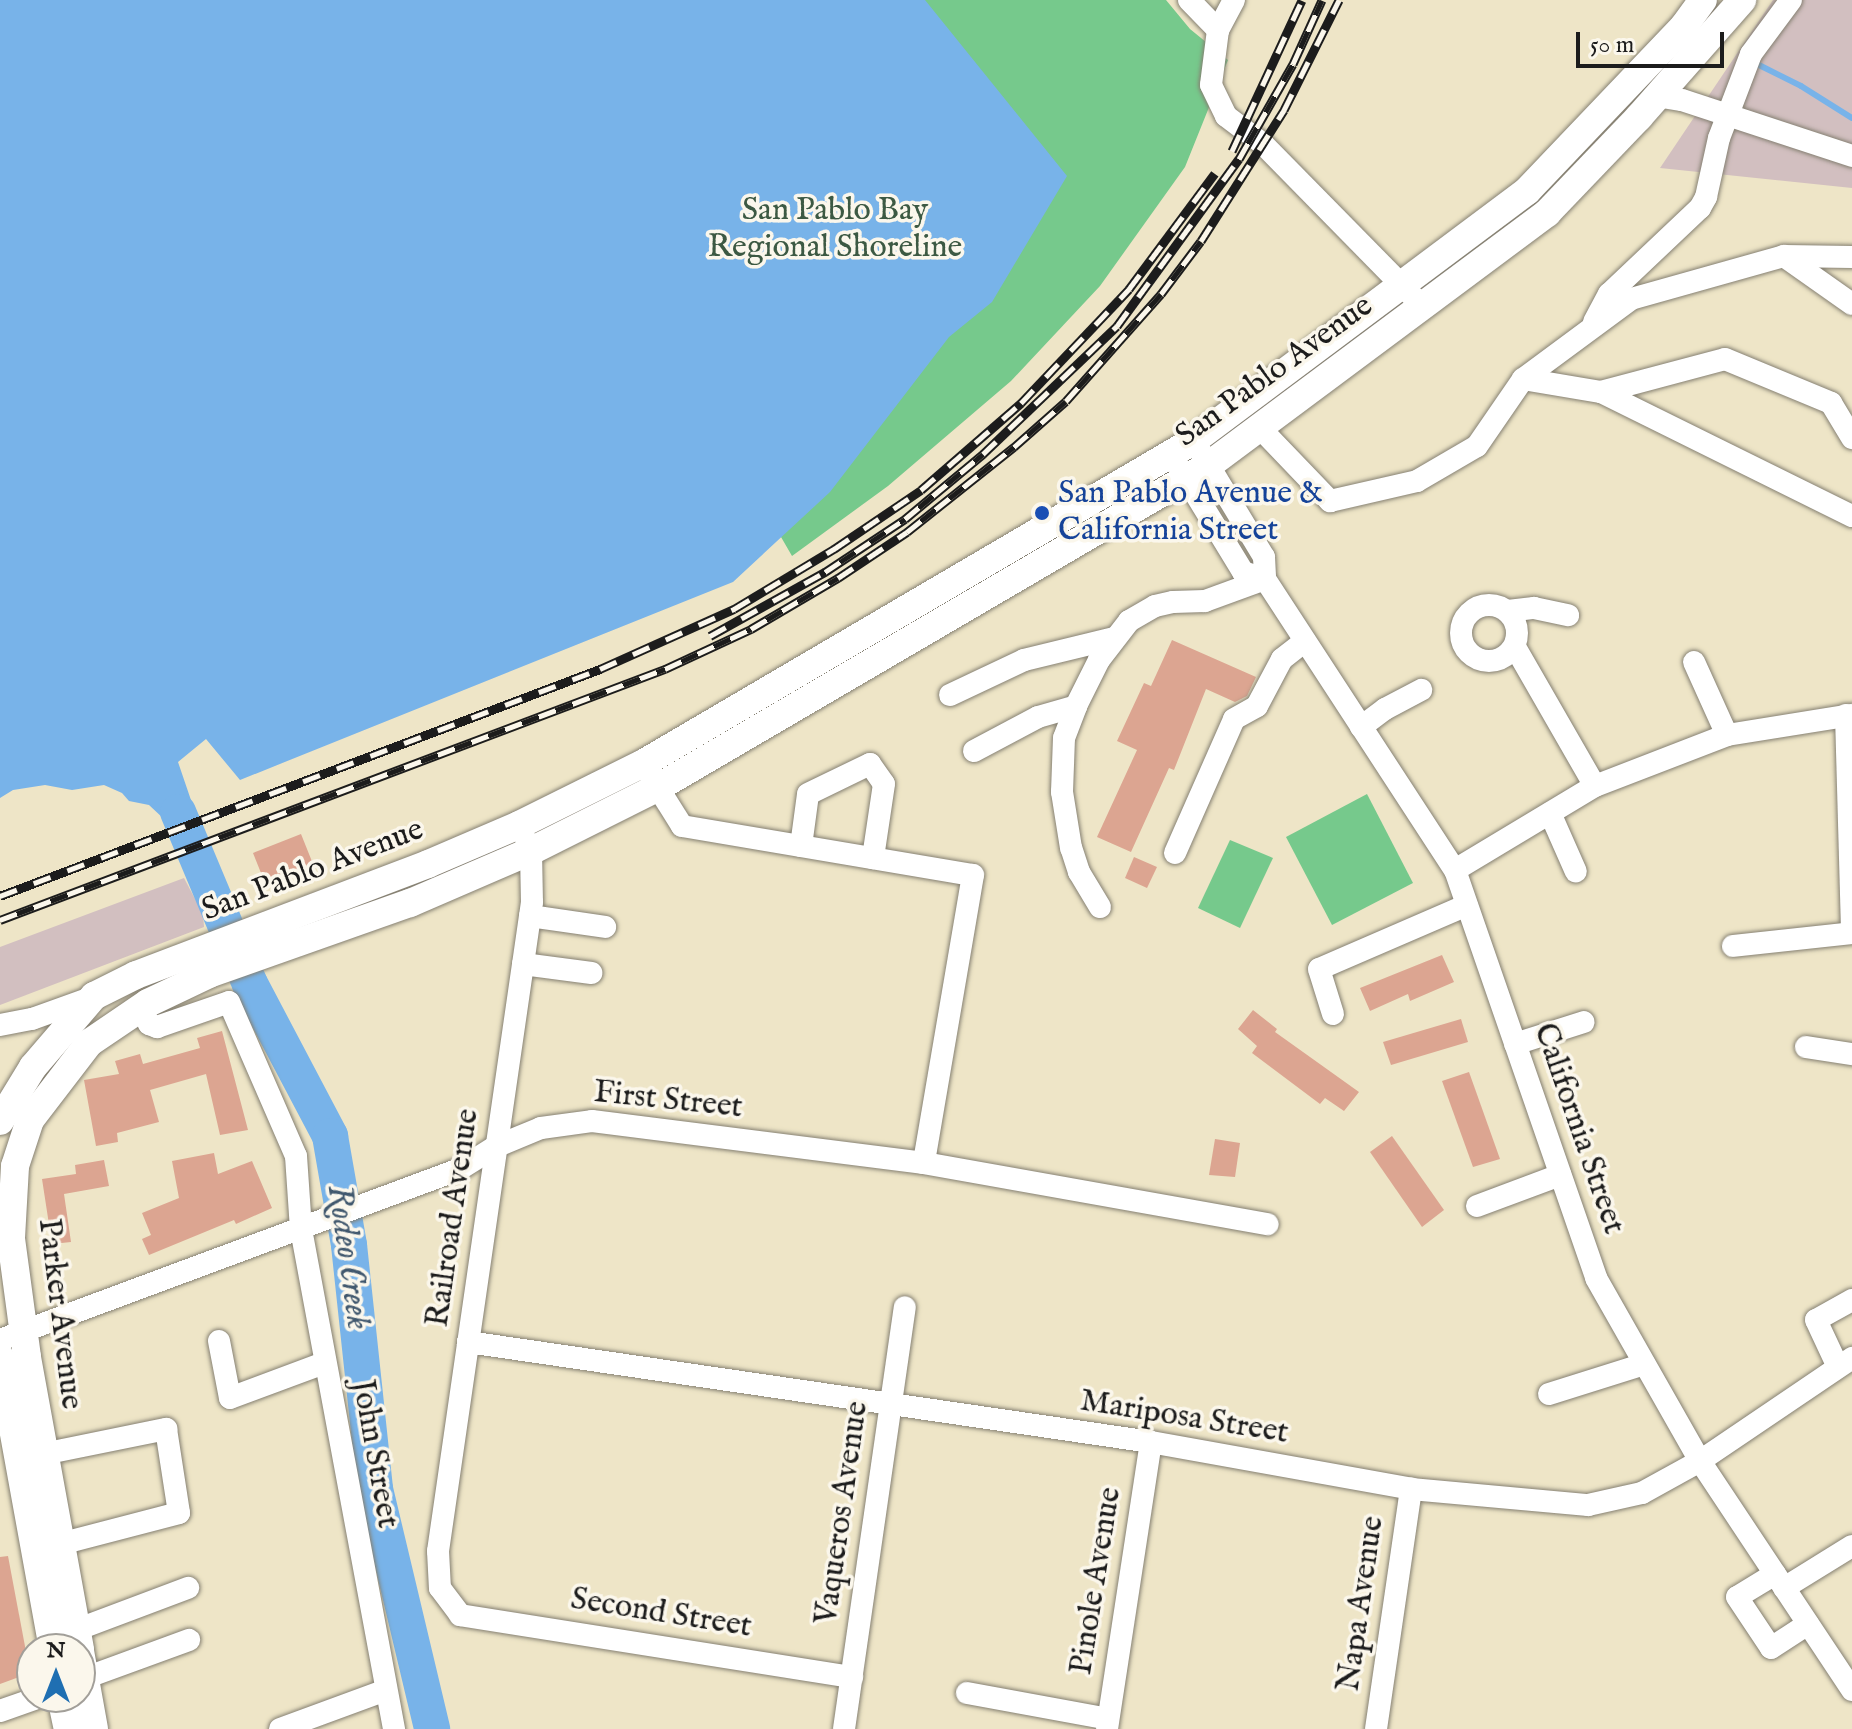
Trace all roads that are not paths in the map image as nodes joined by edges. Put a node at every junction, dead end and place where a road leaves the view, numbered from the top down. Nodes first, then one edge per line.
1 (1189, 0) edge
2 (1234, 0) edge
3 (1703, 0) edge
4 (1742, 0) edge
5 (1791, 0) edge
6 (1218, 30) junction
7 (1656, 96) junction
8 (1729, 118) junction
9 (1852, 156) edge
10 (1784, 256) junction
11 (1852, 257) edge
12 (1402, 286) junction
13 (1852, 304) edge
14 (1423, 307) junction
15 (1589, 330) junction
16 (1523, 379) junction
17 (1601, 392) junction
18 (1259, 427) junction
19 (1852, 438) edge
20 (1182, 448) junction
21 (1198, 472) junction
22 (1852, 516) edge
23 (1265, 579) junction
24 (1508, 611) junction
25 (1568, 615) dead end
26 (1114, 638) junction
27 (1305, 641) junction
28 (1515, 647) junction
29 (1694, 662) dead end
30 (1421, 690) dead end
31 (950, 695) dead end
32 (1076, 706) junction
33 (1849, 715) edge
34 (1361, 727) junction
35 (1727, 735) junction
36 (974, 751) dead end
37 (644, 763) junction
38 (1595, 786) junction
39 (657, 788) junction
40 (1550, 813) junction
41 (519, 825) junction
42 (1851, 834) edge
43 (801, 846) junction
44 (531, 851) junction
45 (1175, 853) dead end
46 (873, 858) junction
47 (1455, 870) junction
48 (1576, 872) dead end
49 (1467, 905) junction
50 (1100, 907) dead end
51 (530, 916) junction
52 (605, 927) dead end
53 (1852, 927) edge
54 (1852, 933) edge
55 (275, 938) junction
56 (1733, 946) dead end
57 (205, 963) junction
58 (523, 964) junction
59 (591, 973) dead end
60 (94, 996) junction
61 (130, 1013) junction
62 (1333, 1014) dead end
63 (1584, 1022) dead end
64 (0, 1025) edge
65 (1515, 1044) junction
66 (1806, 1047) dead end
67 (1852, 1054) edge
68 (9, 1114) edge
69 (495, 1147) junction
70 (924, 1163) junction
71 (1560, 1175) junction
72 (1477, 1206) dead end
73 (1268, 1224) dead end
74 (301, 1229) junction
75 (1852, 1300) edge
76 (905, 1307) dead end
77 (11, 1336) edge
78 (219, 1341) dead end
79 (468, 1342) junction
80 (0, 1357) edge
81 (324, 1363) junction
82 (1845, 1363) edge
83 (1644, 1364) junction
84 (1549, 1394) dead end
85 (890, 1406) junction
86 (1151, 1442) junction
87 (43, 1454) junction
88 (1700, 1461) junction
89 (1411, 1489) junction
90 (60, 1544) junction
91 (1852, 1546) edge
92 (1780, 1581) junction
93 (188, 1588) dead end
94 (460, 1615) joint
95 (1808, 1624) junction
96 (50, 1633) edge
97 (76, 1633) edge
98 (189, 1640) dead end
99 (96, 1643) edge
100 (96, 1650) edge
101 (852, 1677) junction
102 (386, 1690) junction
103 (1852, 1690) edge
104 (967, 1693) dead end
105 (1108, 1724) edge
106 (280, 1729) edge
107 (394, 1729) edge
108 (844, 1729) edge
109 (1376, 1729) edge

1 - 6 street
2 - 6 street
3 - 12 main road, San Pablo Avenue
4 - 7 main road, San Pablo Avenue
5 - 8 street
6 - 12 street
7 - 8 street
7 - 14 main road, San Pablo Avenue
8 - 9 street
8 - 15 street
10 - 11 street
10 - 13 street
10 - 15 street
12 - 14 street
12 - 20 main road, San Pablo Avenue
14 - 18 main road, San Pablo Avenue
15 - 16 street
16 - 17 street
16 - 18 street
17 - 19 street
17 - 22 street
18 - 21 main road, San Pablo Avenue
20 - 21 street, California Street
20 - 37 main road, San Pablo Avenue
21 - 23 street, California Street
21 - 39 main road, San Pablo Avenue
23 - 26 street
23 - 27 street, California Street
24 - 25 street
24 - 28 street
24 - 28 street
26 - 31 street
26 - 32 street
27 - 34 street, California Street
27 - 45 street
28 - 38 street
29 - 35 street
30 - 34 street
32 - 36 street
32 - 50 street
33 - 35 street
33 - 42 street
34 - 47 street, California Street
35 - 38 street
37 - 39 street
37 - 41 main road, San Pablo Avenue
38 - 40 street
39 - 43 street
39 - 44 main road, San Pablo Avenue
40 - 47 street
40 - 48 street
41 - 44 street, Railroad Avenue
41 - 55 main road, San Pablo Avenue
42 - 53 street
43 - 46 street
43 - 46 street
44 - 51 street, Railroad Avenue
44 - 55 main road, San Pablo Avenue
46 - 70 street
47 - 49 street, California Street
49 - 62 street
49 - 65 street, California Street
51 - 52 street
51 - 58 street, Railroad Avenue
54 - 56 street
55 - 57 main road, San Pablo Avenue
57 - 60 main road, San Pablo Avenue
57 - 61 main road, San Pablo Avenue
58 - 59 street
58 - 69 street, Railroad Avenue
60 - 64 street, San Pablo Avenue
60 - 68 main road, Parker Avenue
61 - 68 main road, Parker Avenue
61 - 74 street, John Street
63 - 65 street
65 - 71 street, California Street
66 - 67 street
68 - 77 main road, Parker Avenue
69 - 70 street, First Street
69 - 74 street, First Street
69 - 79 street, Railroad Avenue
70 - 73 street, First Street
71 - 72 street
71 - 83 street, California Street
74 - 77 street, First Street
74 - 81 street, John Street
75 - 82 street
76 - 85 street, Vaqueros Avenue
77 - 87 main road, Parker Avenue
78 - 81 street
79 - 85 street, Mariposa Street
79 - 94 street, Railroad Avenue
80 - 96 main road, Parker Avenue
81 - 102 street, John Street
82 - 88 street, Mariposa Street
83 - 84 street
83 - 88 street, California Street
85 - 86 street, Mariposa Street
85 - 101 street, Vaqueros Avenue
86 - 89 street, Mariposa Street
86 - 105 street, Pinole Avenue
87 - 90 main road, Parker Avenue
87 - 90 street
88 - 89 street, Mariposa Street
88 - 92 street, California Street
89 - 109 street, Napa Avenue
90 - 97 main road, Parker Avenue
91 - 92 street
92 - 95 street, California Street
92 - 95 street
93 - 99 street
94 - 101 street, Second Street
95 - 103 street, California Street
98 - 100 street
101 - 108 street, Vaqueros Avenue
102 - 106 street
102 - 107 street
104 - 105 street

